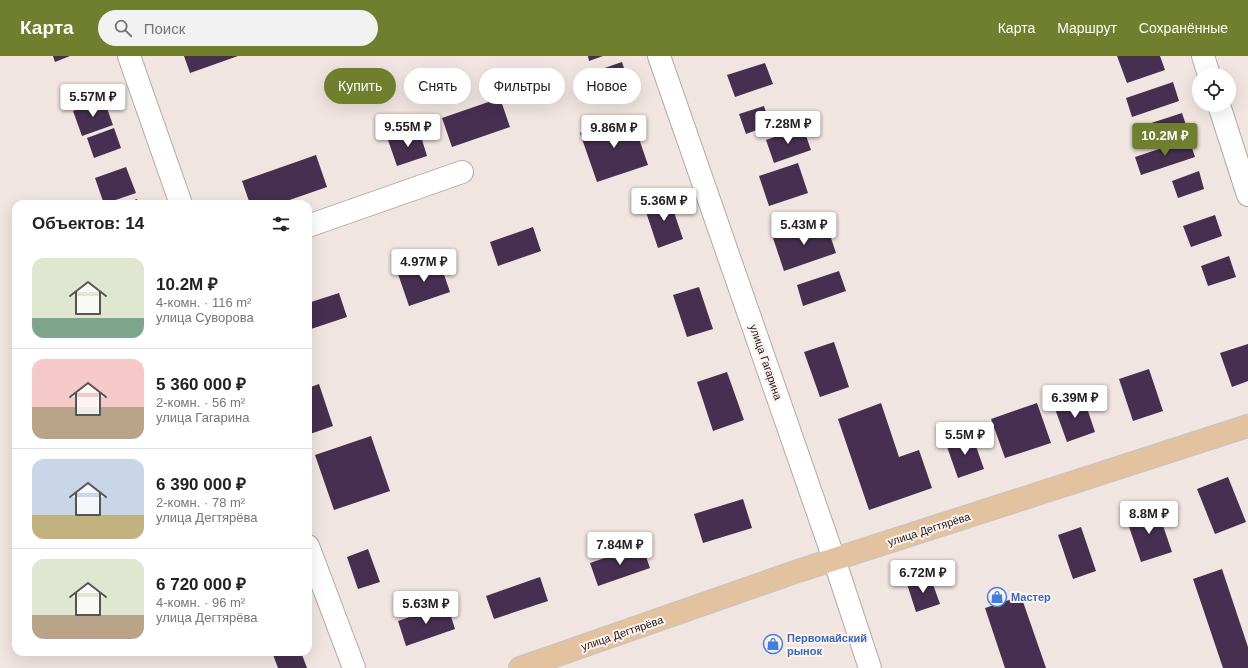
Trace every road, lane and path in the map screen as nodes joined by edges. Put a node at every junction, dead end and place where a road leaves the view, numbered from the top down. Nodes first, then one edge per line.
1 (129, 56) edge
2 (659, 56) edge
3 (1203, 56) edge
4 (1207, 68) edge
5 (1221, 112) edge
6 (462, 172) dead end
7 (1248, 195) edge
8 (180, 200) edge
9 (312, 225) edge
10 (1248, 426) edge
11 (312, 557) edge
12 (834, 559) junction
13 (354, 668) edge
14 (520, 668) edge
15 (870, 668) edge

1 - 8 street
2 - 12 street, улица Гагарина
3 - 4 street
5 - 7 street
6 - 9 street
10 - 12 main road, улица Дегтярёва
11 - 13 street
12 - 14 main road, улица Дегтярёва
12 - 15 street, улица Гагарина

